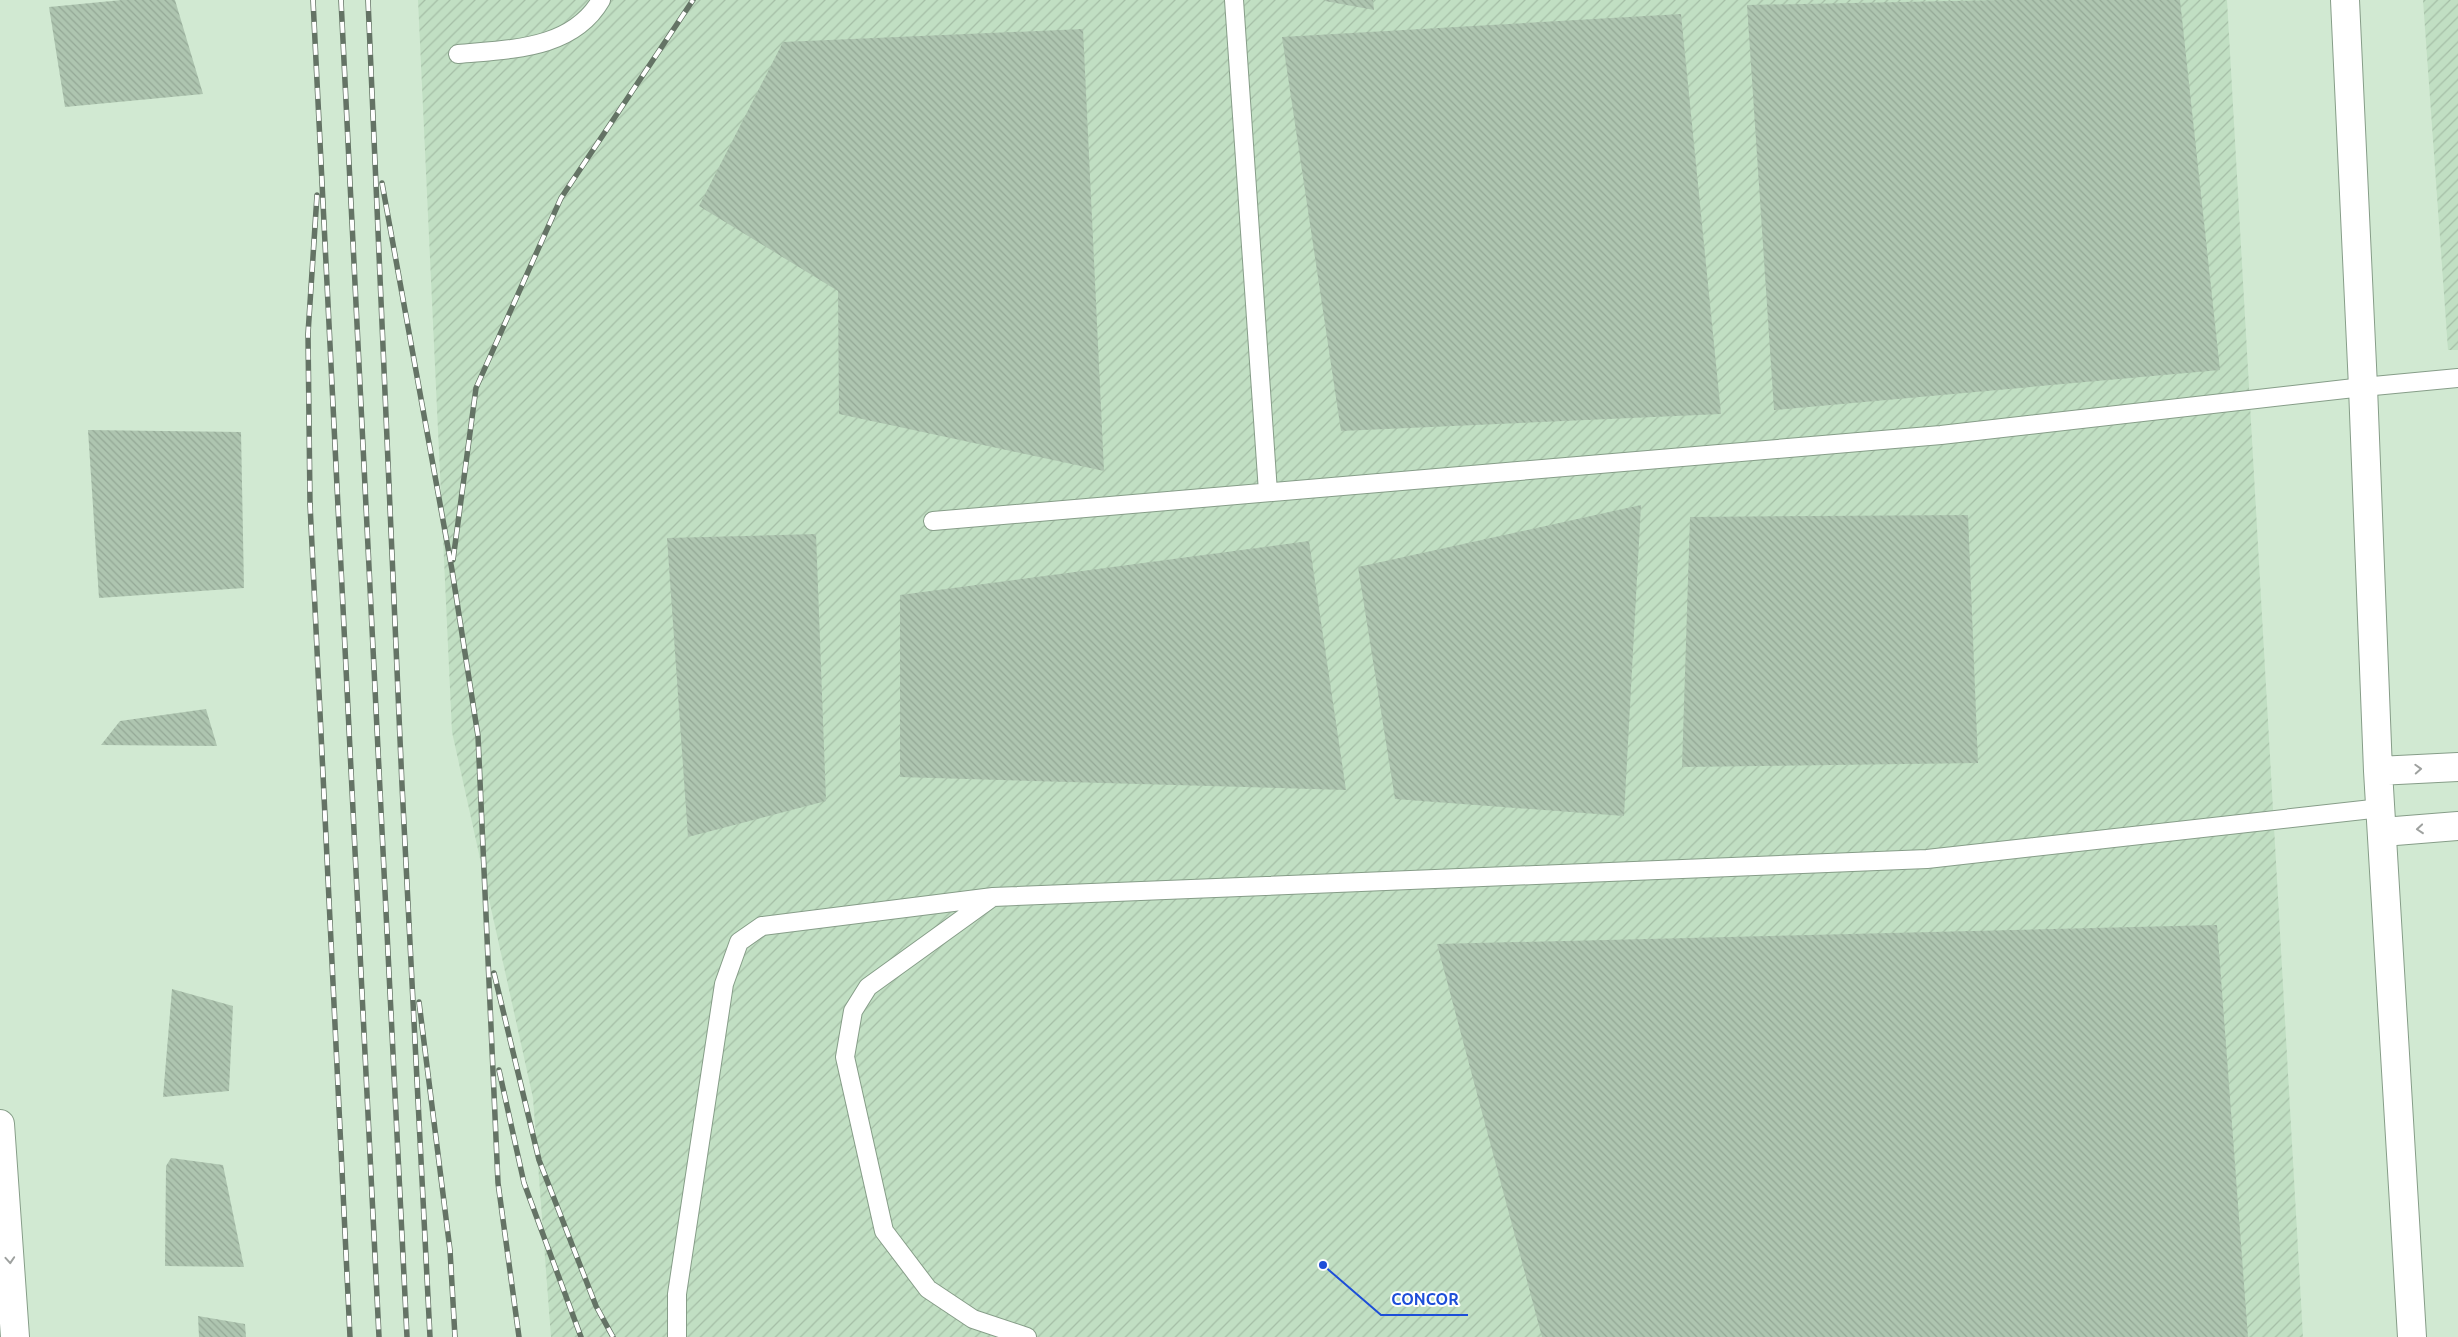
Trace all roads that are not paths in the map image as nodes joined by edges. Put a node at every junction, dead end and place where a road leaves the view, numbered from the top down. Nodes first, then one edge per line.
1 (601, 0) edge
2 (1234, 0) edge
3 (2344, 0) edge
4 (458, 54) dead end
5 (2458, 378) edge
6 (2363, 387) junction
7 (1268, 492) junction
8 (933, 521) dead end
9 (2458, 767) edge
10 (2378, 771) junction
11 (2382, 820) junction
12 (2458, 826) edge
13 (992, 897) junction
14 (0, 1124) edge
15 (16, 1337) edge
16 (677, 1337) edge
17 (1027, 1337) edge
18 (2412, 1337) edge

1 - 4 lane
2 - 7 lane
3 - 6 street
5 - 6 lane
6 - 7 lane
6 - 10 street
7 - 8 lane
10 -> 9 street
10 - 11 street
12 -> 11 street
11 - 13 lane
11 - 18 street
13 - 16 lane
13 - 17 lane
14 -> 15 street

